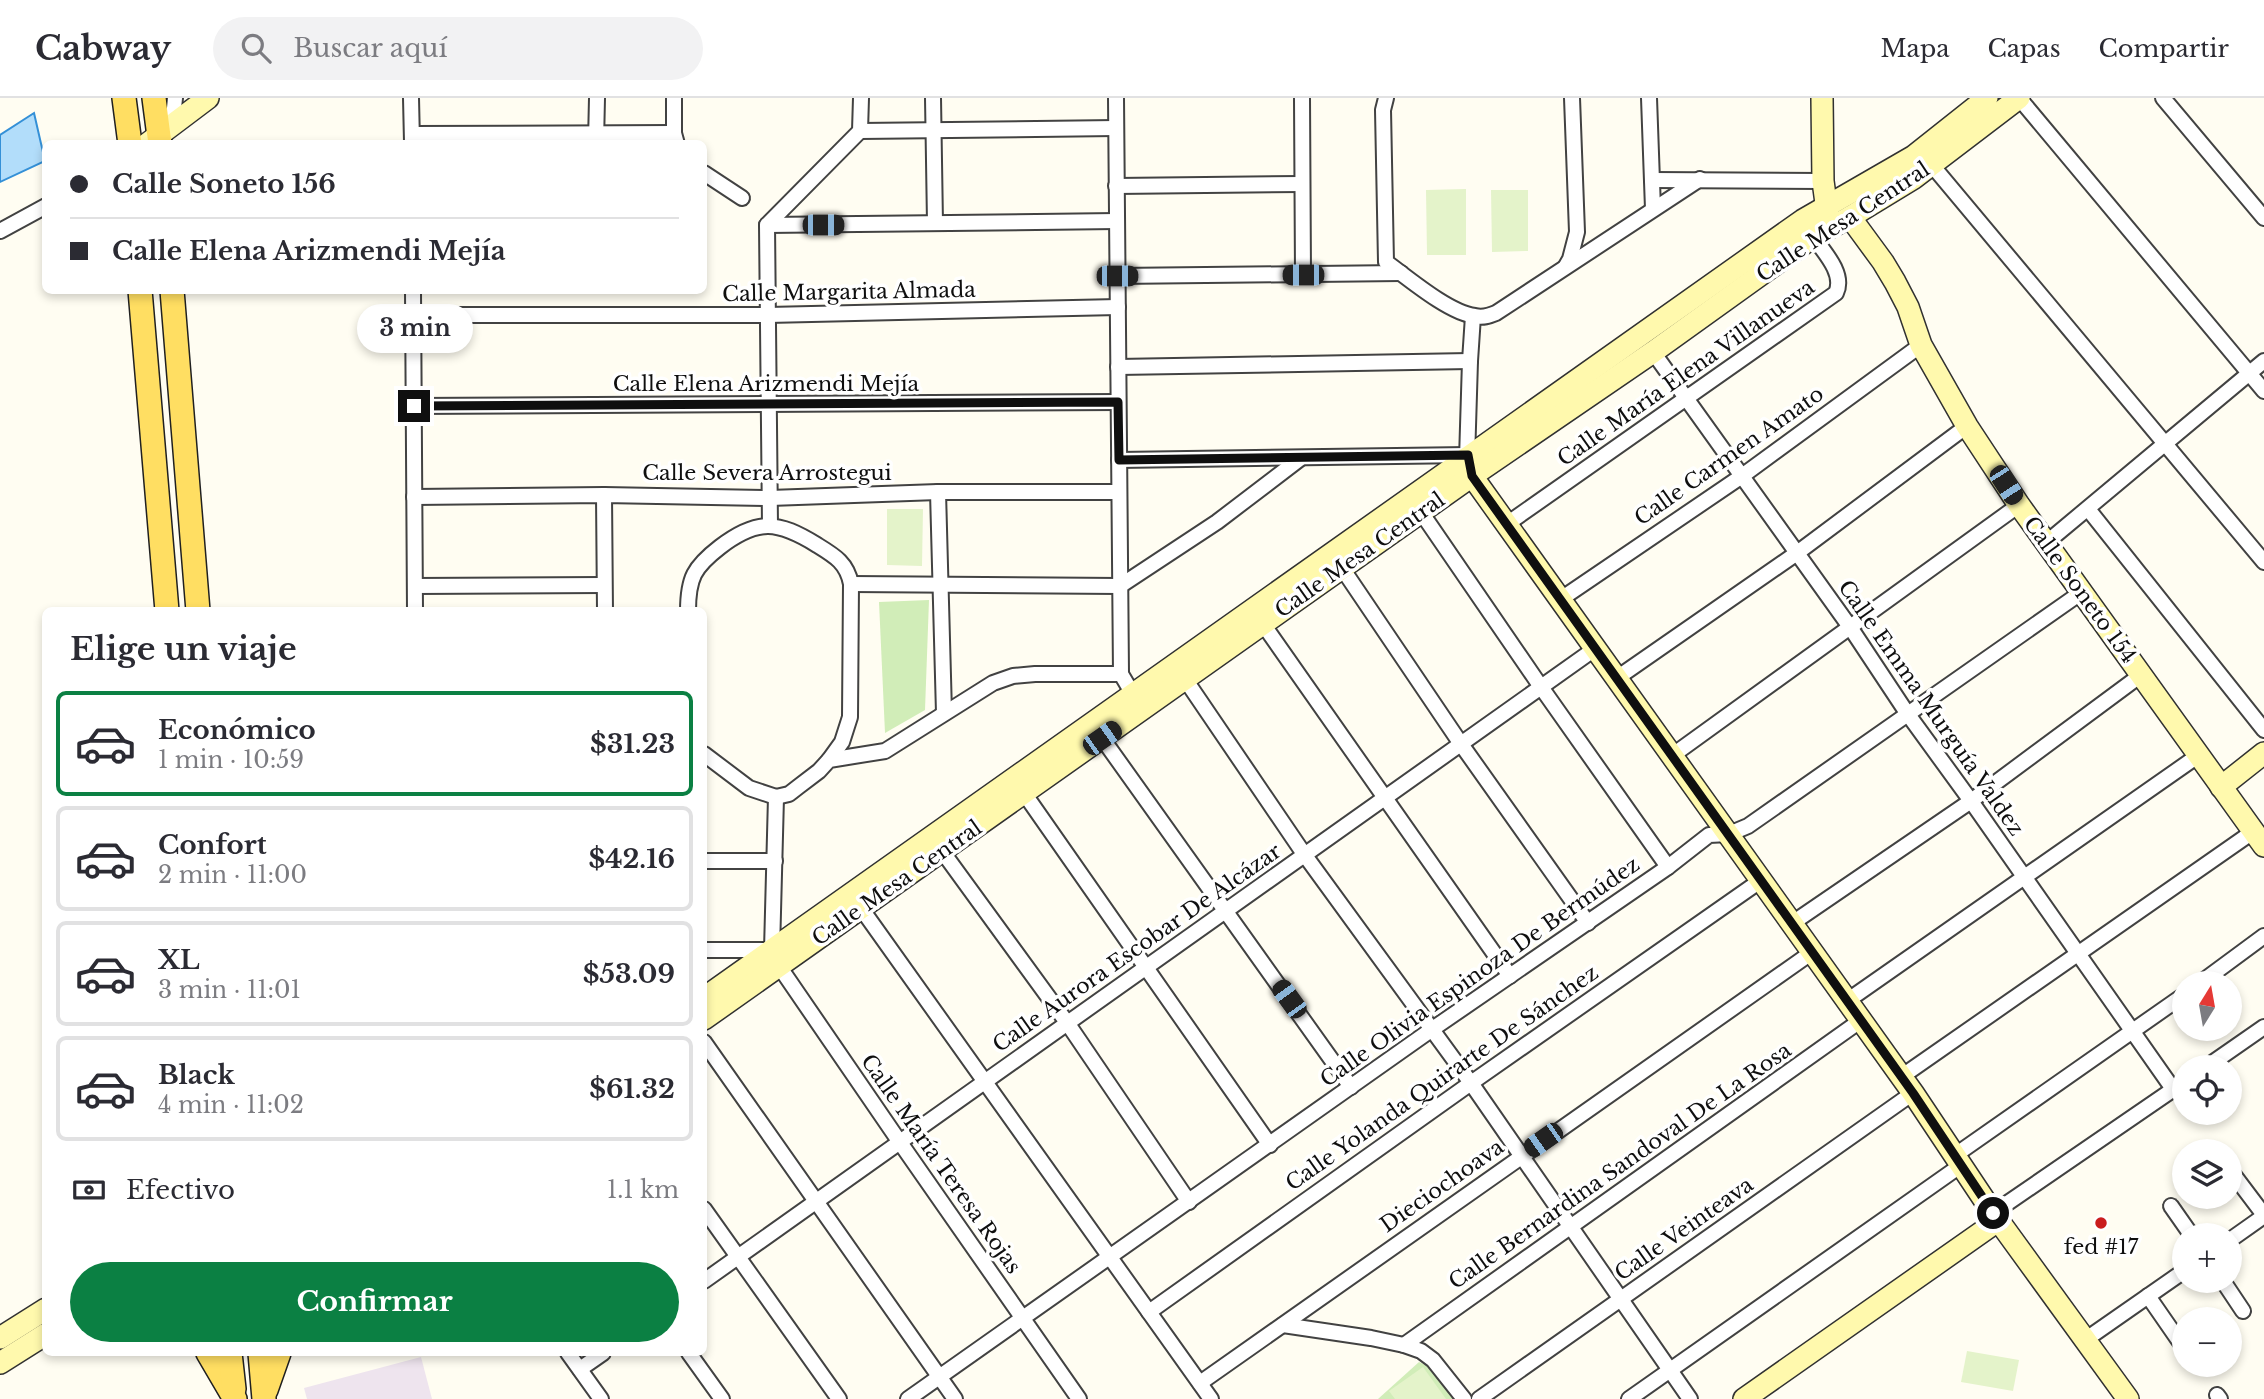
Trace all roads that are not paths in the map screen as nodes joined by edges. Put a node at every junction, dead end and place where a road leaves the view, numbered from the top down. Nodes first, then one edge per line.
1 (124, 98) edge
2 (154, 98) edge
3 (175, 98) edge
4 (208, 98) edge
5 (411, 98) edge
6 (597, 98) edge
7 (674, 98) edge
8 (861, 98) edge
9 (933, 98) edge
10 (1116, 98) edge
11 (1302, 98) edge
12 (1386, 98) edge
13 (1572, 98) edge
14 (1649, 98) edge
15 (1822, 98) edge
16 (1987, 98) edge
17 (2019, 98) edge
18 (2163, 98) edge
19 (1116, 128) junction
20 (860, 131) junction
21 (934, 132) junction
22 (162, 138) edge
23 (675, 138) edge
24 (412, 139) edge
25 (596, 139) edge
26 (129, 140) edge
27 (1927, 158) junction
28 (707, 175) edge
29 (1700, 179) junction
30 (1652, 180) junction
31 (1823, 181) junction
32 (1302, 184) junction
33 (1116, 186) junction
34 (743, 198) dead end
35 (42, 208) edge
36 (1654, 209) junction
37 (1850, 217) junction
38 (2264, 218) edge
39 (1117, 221) junction
40 (935, 223) junction
41 (1818, 223) junction
42 (767, 225) junction
43 (0, 231) edge
44 (1566, 267) junction
45 (1401, 273) junction
46 (1303, 275) junction
47 (1117, 276) junction
48 (140, 294) edge
49 (172, 294) edge
50 (413, 294) edge
51 (1118, 307) junction
52 (768, 315) junction
53 (413, 316) junction
54 (1473, 316) junction
55 (1921, 345) junction
56 (1653, 352) junction
57 (1470, 361) junction
58 (2264, 361) edge
59 (1118, 367) junction
60 (2248, 372) junction
61 (2264, 391) edge
62 (1687, 398) junction
63 (1118, 402) junction
64 (414, 406) junction
65 (769, 406) junction
66 (1967, 426) junction
67 (2165, 443) junction
68 (1301, 457) junction
69 (1119, 460) junction
70 (1469, 463) junction
71 (1742, 476) junction
72 (939, 492) junction
73 (1119, 492) junction
74 (604, 495) junction
75 (414, 497) junction
76 (770, 498) junction
77 (2019, 505) junction
78 (2088, 509) junction
79 (1421, 512) junction
80 (1507, 524) junction
81 (770, 526) junction
82 (2046, 543) junction
83 (1797, 553) junction
84 (2264, 562) edge
85 (1342, 568) junction
86 (851, 584) junction
87 (604, 585) junction
88 (942, 585) junction
89 (415, 586) junction
90 (1120, 586) junction
91 (2082, 592) junction
92 (1561, 599) junction
93 (167, 607) edge
94 (198, 607) edge
95 (415, 607) edge
96 (605, 607) edge
97 (688, 607) edge
98 (1263, 624) junction
99 (1850, 627) junction
100 (1596, 648) junction
101 (1121, 674) junction
102 (2141, 675) junction
103 (1617, 678) junction
104 (1185, 679) junction
105 (1541, 687) junction
106 (1138, 702) junction
107 (944, 713) junction
108 (1907, 713) junction
109 (2264, 730) edge
110 (1102, 738) junction
111 (1461, 744) junction
112 (2264, 753) edge
113 (1672, 755) junction
114 (2199, 755) junction
115 (707, 756) edge
116 (829, 761) junction
117 (2221, 787) junction
118 (1024, 793) junction
119 (776, 797) junction
120 (1385, 798) junction
121 (1971, 801) junction
122 (1729, 834) junction
123 (2259, 839) edge
124 (942, 851) junction
125 (1304, 854) junction
126 (707, 861) edge
127 (775, 861) junction
128 (1668, 867) junction
129 (2024, 877) junction
130 (1760, 881) junction
131 (862, 908) junction
132 (1226, 911) junction
133 (1588, 923) junction
134 (1791, 924) junction
135 (2264, 936) edge
136 (707, 950) edge
137 (1811, 953) junction
138 (2078, 954) junction
139 (776, 958) junction
140 (1146, 968) junction
141 (2217, 971) edge
142 (1510, 976) junction
143 (707, 996) edge
144 (1847, 1002) junction
145 (2172, 1004) edge
146 (707, 1016) edge
147 (1860, 1021) junction
148 (1068, 1024) junction
149 (2264, 1027) edge
150 (1431, 1030) junction
151 (2132, 1032) junction
152 (707, 1046) edge
153 (2223, 1055) edge
154 (2172, 1078) edge
155 (985, 1082) junction
156 (1471, 1083) junction
157 (1907, 1085) junction
158 (1351, 1087) junction
159 (2172, 1089) edge
160 (899, 1141) junction
161 (1270, 1144) junction
162 (1521, 1156) junction
163 (1957, 1161) junction
164 (2242, 1186) edge
165 (815, 1202) junction
166 (1189, 1202) junction
167 (2171, 1206) dead end
168 (707, 1213) edge
169 (1996, 1216) junction
170 (2264, 1216) edge
171 (2183, 1223) edge
172 (1570, 1228) junction
173 (2242, 1232) edge
174 (737, 1257) junction
175 (1109, 1257) junction
176 (707, 1279) edge
177 (2172, 1279) edge
178 (2231, 1293) edge
179 (2148, 1296) junction
180 (1620, 1300) junction
181 (2243, 1311) dead end
182 (42, 1312) edge
183 (1149, 1312) junction
184 (1022, 1318) junction
185 (1283, 1325) junction
186 (2172, 1331) edge
187 (42, 1337) edge
188 (0, 1338) edge
189 (2085, 1340) junction
190 (1404, 1345) junction
191 (210, 1356) edge
192 (230, 1356) edge
193 (260, 1356) edge
194 (278, 1356) edge
195 (570, 1356) edge
196 (599, 1356) edge
197 (691, 1356) edge
198 (0, 1363) edge
199 (580, 1369) junction
200 (1669, 1370) junction
201 (940, 1376) junction
202 (1200, 1382) junction
203 (264, 1398) edge
204 (235, 1399) edge
205 (601, 1399) edge
206 (722, 1399) edge
207 (839, 1399) edge
208 (908, 1399) edge
209 (956, 1399) edge
210 (1079, 1399) edge
211 (1211, 1399) edge
212 (1464, 1399) edge
213 (1479, 1399) edge
214 (1629, 1399) edge
215 (1690, 1399) edge
216 (1744, 1399) edge
217 (2128, 1399) edge

1 - 26 main road
2 - 22 main road
3 - 22 street
4 - 22 main road
5 - 24 street
6 - 25 street
7 - 23 street
8 - 20 street
9 - 21 street
10 - 19 street
11 - 32 street
12 - 45 street
13 - 44 street
14 - 30 street
15 - 31 main road
16 - 27 main road, Calle Mesa Central
17 - 27 main road, Calle Mesa Central
17 - 60 street
18 - 38 street
19 - 21 street
19 - 33 street
20 - 21 street
20 - 42 street
21 - 40 street
23 - 25 street
24 - 25 street
27 - 37 main road, Calle Mesa Central
27 - 41 main road, Calle Mesa Central
27 - 67 street
28 - 34 street
29 - 30 street
29 - 31 street
29 - 36 street
30 - 36 street
31 - 41 main road
32 - 33 street
32 - 46 street
33 - 39 street
35 - 43 street
36 - 44 street
37 - 41 main road, Calle Mesa Central
37 - 55 main road, Calle Soneto 154
39 - 40 street
39 - 47 street
40 - 42 street
41 - 56 main road, Calle Mesa Central
41 - 62 street, Calle María Elena Villanueva
41 - 70 main road, Calle Mesa Central
42 - 52 street
44 - 54 street
45 - 46 street
45 - 54 street
46 - 47 street
47 - 51 street
48 - 93 main road
49 - 94 main road
50 - 53 street
51 - 52 street, Calle Margarita Almada
51 - 59 street
52 - 53 street, Calle Margarita Almada
52 - 65 street
53 - 64 street
54 - 57 street
55 - 66 main road, Calle Soneto 154
55 - 71 street, Calle Carmen Amato
56 - 62 street, Calle Emma Murguía Valdez
56 - 70 main road, Calle Mesa Central
57 - 59 street
57 - 70 street
58 - 60 street
59 - 63 street
60 - 61 street
60 - 67 street
62 - 71 street, Calle Emma Murguía Valdez
62 - 80 street, Calle María Elena Villanueva
63 - 65 street, Calle Elena Arizmendi Mejía
63 - 69 street
64 - 65 street, Calle Elena Arizmendi Mejía
64 - 75 street
65 - 76 street
66 - 77 main road, Calle Soneto 154
66 - 83 street
67 - 78 street
67 - 84 street
68 - 69 street
68 - 70 street
68 - 90 street
69 - 73 street
70 - 79 main road, Calle Mesa Central
70 - 80 main road
70 - 106 main road, Calle Mesa Central
71 - 83 street, Calle Emma Murguía Valdez
71 - 92 street, Calle Carmen Amato
72 - 73 street, Calle Severa Arrostegui
72 - 76 street, Calle Severa Arrostegui
72 - 88 street
73 - 90 street
74 - 75 street, Calle Severa Arrostegui
74 - 76 street, Calle Severa Arrostegui
74 - 87 street
75 - 89 street
76 - 81 street
77 - 82 main road, Calle Soneto 154
77 - 99 street
78 - 82 street
78 - 109 street
79 - 85 main road, Calle Mesa Central
79 - 105 street
80 - 92 main road
81 - 86 street
81 - 97 street
82 - 91 main road, Calle Soneto 154
83 - 99 street, Calle Emma Murguía Valdez
83 - 103 street
85 - 98 main road, Calle Mesa Central
85 - 111 street
86 - 88 street
86 - 116 street
87 - 89 street
87 - 96 street
88 - 90 street
88 - 107 street
89 - 95 street
90 - 101 street
91 - 102 main road, Calle Soneto 154
91 - 108 street, Calle Olivia Espinoza De Bermúdez
92 - 100 main road
98 - 104 main road, Calle Mesa Central
98 - 120 street
99 - 108 street, Calle Emma Murguía Valdez
99 - 113 street
100 - 103 main road
100 - 105 street, Calle Aurora Escobar De Alcázar
101 - 106 street
101 - 107 street
102 - 114 main road, Calle Soneto 154
102 - 121 street
103 - 113 main road
104 - 106 main road, Calle Mesa Central
104 - 125 street
105 - 111 street, Calle Aurora Escobar De Alcázar
105 - 128 street
106 - 110 main road, Calle Mesa Central
106 - 139 main road, Calle Mesa Central
107 - 116 street
108 - 121 street, Calle Emma Murguía Valdez
108 - 122 street, Calle Olivia Espinoza De Bermúdez
110 - 118 main road, Calle Mesa Central
110 - 132 street
111 - 120 street, Calle Aurora Escobar De Alcázar
111 - 133 street
112 - 117 main road
113 - 122 main road
114 - 117 main road, Calle Soneto 154
114 - 129 street
115 - 119 street
116 - 119 street
117 - 123 main road, Calle Soneto 154
118 - 124 main road, Calle Mesa Central
118 - 140 street
119 - 127 street
120 - 125 street, Calle Aurora Escobar De Alcázar
120 - 142 street
121 - 129 street, Calle Emma Murguía Valdez
121 - 134 street
122 - 128 street, Calle Olivia Espinoza De Bermúdez
122 - 130 main road
123 - 138 street, Calle Veinteava
124 - 131 main road, Calle Mesa Central
124 - 148 street
125 - 132 street, Calle Aurora Escobar De Alcázar
125 - 150 street
126 - 127 street
127 - 139 street
128 - 133 street, Calle Olivia Espinoza De Bermúdez
129 - 138 street, Calle Emma Murguía Valdez
129 - 144 street
130 - 134 main road
130 - 156 street, Calle Yolanda Quirarte De Sánchez
131 - 139 main road, Calle Mesa Central
131 - 155 street
132 - 140 street, Calle Aurora Escobar De Alcázar
132 - 158 street
133 - 142 street, Calle Olivia Espinoza De Bermúdez
134 - 137 main road
135 - 141 street
136 - 139 street
137 - 144 main road
137 - 162 street, Dieciochoava
138 - 151 street, Calle Emma Murguía Valdez
138 - 157 street, Calle Veinteava
139 - 143 main road, Calle Mesa Central
139 - 146 main road, Calle Mesa Central
139 - 160 street, Calle María Teresa Rojas
140 - 148 street, Calle Aurora Escobar De Alcázar
140 - 161 street
142 - 150 street, Calle Olivia Espinoza De Bermúdez
144 - 147 main road
145 - 151 street
147 - 157 main road
147 - 172 street, Calle Bernardina Sandoval De La Rosa
148 - 155 street, Calle Aurora Escobar De Alcázar
148 - 166 street
149 - 153 street
150 - 156 street
150 - 158 street, Calle Olivia Espinoza De Bermúdez
151 - 154 street, Calle Emma Murguía Valdez
151 - 163 street
152 - 165 street
155 - 160 street, Calle Aurora Escobar De Alcázar
155 - 175 street
156 - 162 street
156 - 183 street, Calle Yolanda Quirarte De Sánchez
157 - 163 main road
157 - 180 street, Calle Veinteava
158 - 161 street, Calle Olivia Espinoza De Bermúdez
159 - 169 street
160 - 165 street, Calle Aurora Escobar De Alcázar
160 - 184 street, Calle María Teresa Rojas
161 - 166 street, Calle Olivia Espinoza De Bermúdez
162 - 172 street
162 - 185 street, Dieciochoava
163 - 169 main road
163 - 200 street
164 - 170 street
165 - 174 street, Calle Aurora Escobar De Alcázar
165 - 201 street
166 - 175 street, Calle Olivia Espinoza De Bermúdez
167 - 171 street
168 - 174 street
169 - 189 main road
169 - 216 main road
170 - 173 street
172 - 180 street
172 - 190 street, Calle Bernardina Sandoval De La Rosa
174 - 176 street, Calle Aurora Escobar De Alcázar
174 - 207 street
175 - 183 street
175 - 184 street, Calle Olivia Espinoza De Bermúdez
177 - 179 street
178 - 181 street
179 - 186 street
179 - 189 street
180 - 200 street
180 - 213 street, Calle Veinteava
182 - 188 main road
183 - 202 street
184 - 201 street, Calle Olivia Espinoza De Bermúdez
184 - 210 street, Calle María Teresa Rojas
185 - 190 street
185 - 202 street, Dieciochoava
187 - 198 main road
189 - 217 main road
190 - 212 street
191 - 204 main road
192 - 204 main road
193 - 203 main road
194 - 203 main road
195 - 199 street
196 - 199 street
197 - 206 street
199 - 205 street
200 - 214 street
200 - 215 street
201 - 208 street, Calle Olivia Espinoza De Bermúdez
201 - 209 street
202 - 211 street

